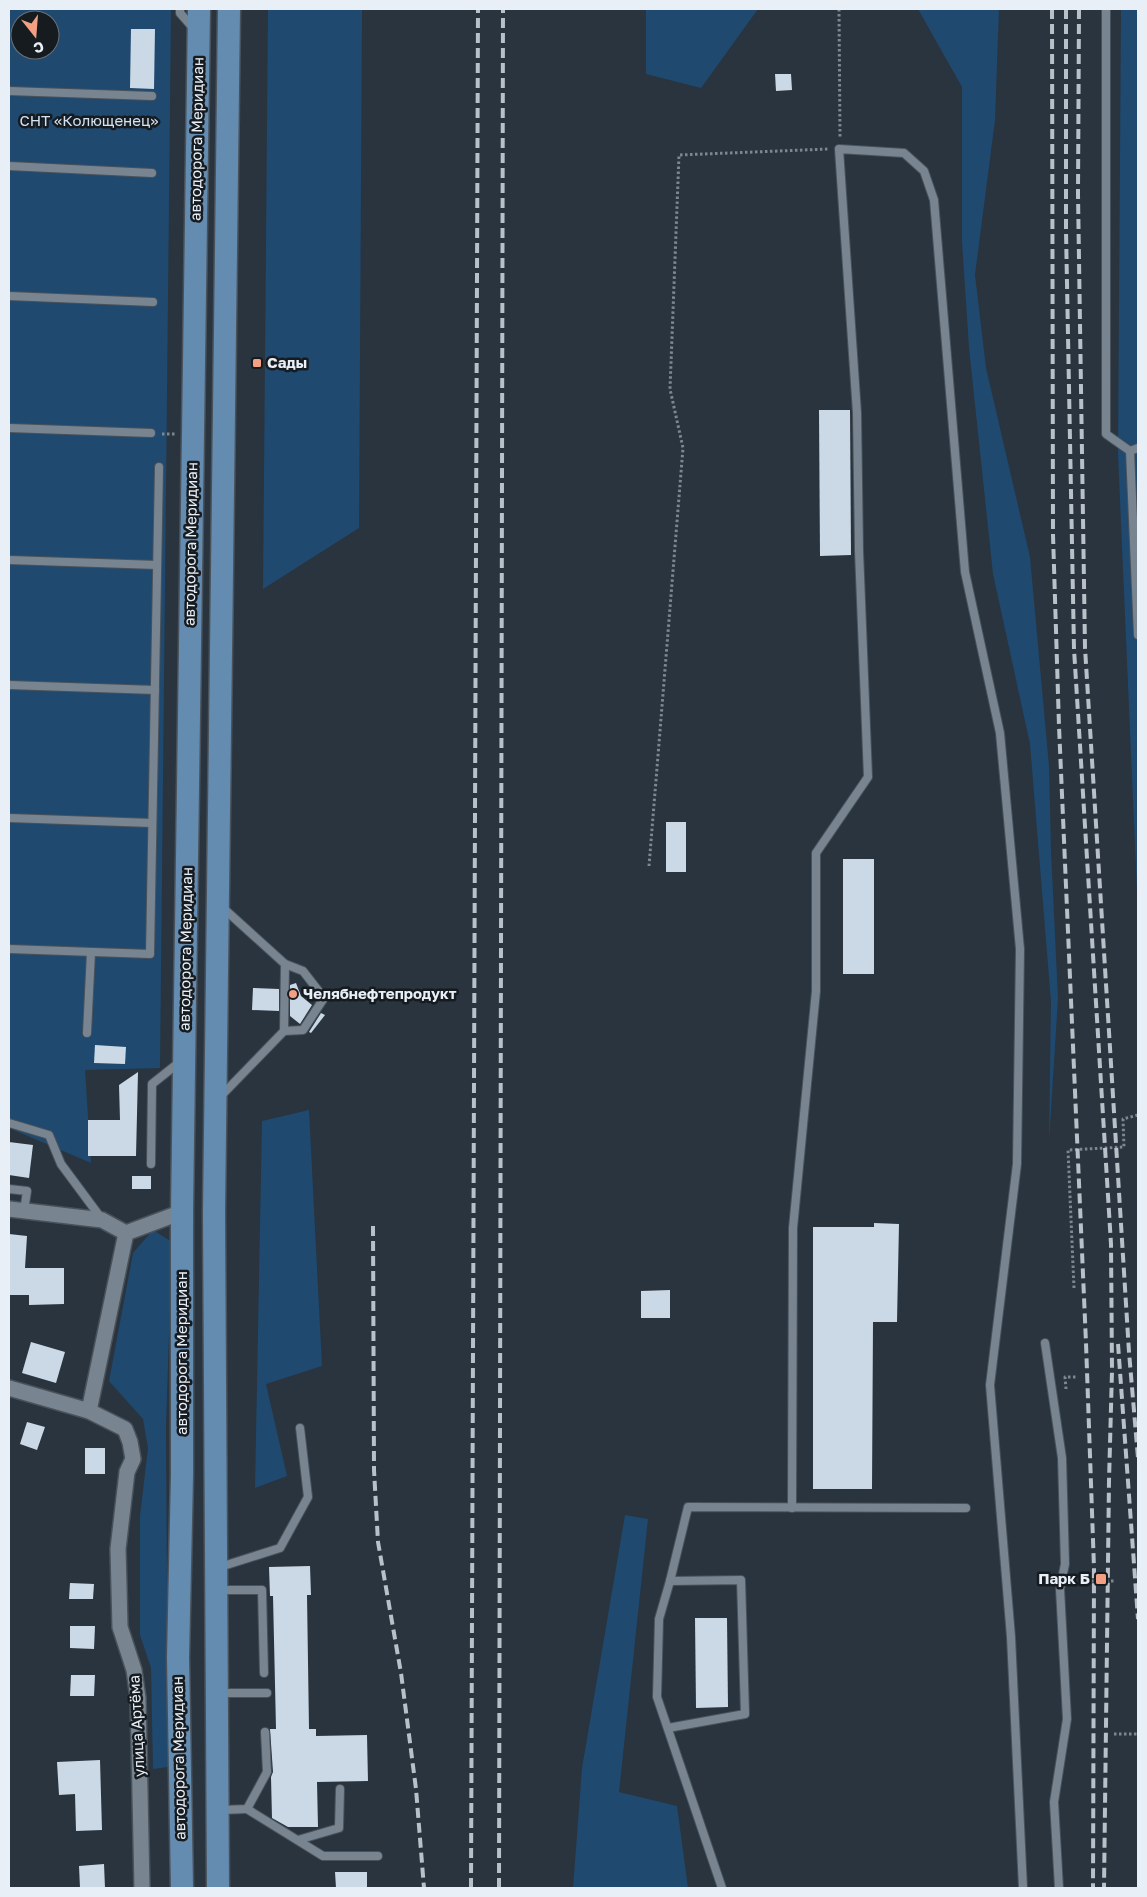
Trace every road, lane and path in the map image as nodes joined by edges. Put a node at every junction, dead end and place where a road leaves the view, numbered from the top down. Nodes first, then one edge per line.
1 (180, 9) edge
2 (199, 9) edge
3 (229, 9) edge
4 (839, 9) edge
5 (1106, 9) edge
6 (198, 34) junction
7 (9, 91) edge
8 (152, 96) dead end
9 (839, 149) junction
10 (9, 166) edge
11 (152, 173) dead end
12 (9, 296) edge
13 (153, 302) dead end
14 (9, 428) edge
15 (151, 434) dead end
16 (1134, 449) edge
17 (158, 467) dead end
18 (9, 560) edge
19 (157, 565) junction
20 (1138, 635) edge
21 (9, 685) edge
22 (155, 690) junction
23 (9, 818) edge
24 (152, 823) junction
25 (649, 866) dead end
26 (218, 903) junction
27 (9, 949) edge
28 (91, 952) junction
29 (285, 964) junction
30 (284, 1031) junction
31 (86, 1033) dead end
32 (184, 1058) junction
33 (215, 1102) junction
34 (1138, 1116) edge
35 (9, 1123) edge
36 (151, 1164) dead end
37 (9, 1189) edge
38 (16, 1210) edge
39 (182, 1212) junction
40 (214, 1213) junction
41 (102, 1220) junction
42 (126, 1233) junction
43 (1074, 1288) dead end
44 (1045, 1343) dead end
45 (1078, 1377) dead end
46 (9, 1388) edge
47 (1066, 1389) dead end
48 (89, 1411) junction
49 (300, 1428) dead end
50 (792, 1508) junction
51 (966, 1508) dead end
52 (216, 1579) junction
53 (670, 1581) junction
54 (1086, 1581) dead end
55 (1114, 1581) dead end
56 (264, 1673) dead end
57 (268, 1693) dead end
58 (217, 1694) junction
59 (668, 1728) junction
60 (265, 1732) dead end
61 (1114, 1734) dead end
62 (1138, 1734) edge
63 (340, 1789) dead end
64 (247, 1809) junction
65 (218, 1810) junction
66 (298, 1840) junction
67 (378, 1856) dead end
68 (142, 1888) edge
69 (182, 1888) edge
70 (218, 1888) edge
71 (722, 1888) edge
72 (1023, 1888) edge
73 (1059, 1888) edge

1 - 6 lane
2 - 6 main road, автодорога Меридиан
3 - 26 main road, автодорога Меридиан
4 - 9 path
5 - 16 lane
6 - 32 main road, автодорога Меридиан
7 - 8 lane
9 - 25 path
9 - 50 lane
9 - 72 lane
10 - 11 lane
12 - 13 lane
14 - 15 lane
16 - 20 lane
17 - 19 lane
18 - 19 lane
19 - 22 lane
21 - 22 lane
22 - 24 lane
23 - 24 lane
24 - 28 lane
26 - 29 lane
26 - 33 main road, автодорога Меридиан
27 - 28 lane
28 - 31 lane
29 - 30 lane
29 - 30 lane
30 - 33 lane
32 - 36 lane
32 - 39 main road, автодорога Меридиан
33 - 40 main road, автодорога Меридиан
34 - 43 path
35 - 41 lane
37 - 38 lane
38 - 41 street
39 - 40 main road
39 - 42 street
39 - 69 main road, автодорога Меридиан
40 - 52 main road, автодорога Меридиан
41 - 42 street
42 - 48 street
44 - 73 lane
45 - 47 path
46 - 48 street, улица Артёма
48 - 68 street, улица Артёма
49 - 52 lane
50 - 51 lane
50 - 53 lane
52 - 56 lane
52 - 58 main road, автодорога Меридиан
53 - 59 lane
53 - 59 lane
54 - 55 path
57 - 58 lane
58 - 65 main road, автодорога Меридиан
59 - 71 lane
60 - 64 lane
61 - 62 path
63 - 66 lane
64 - 65 lane
64 - 66 lane
65 - 70 main road, автодорога Меридиан
66 - 67 lane

